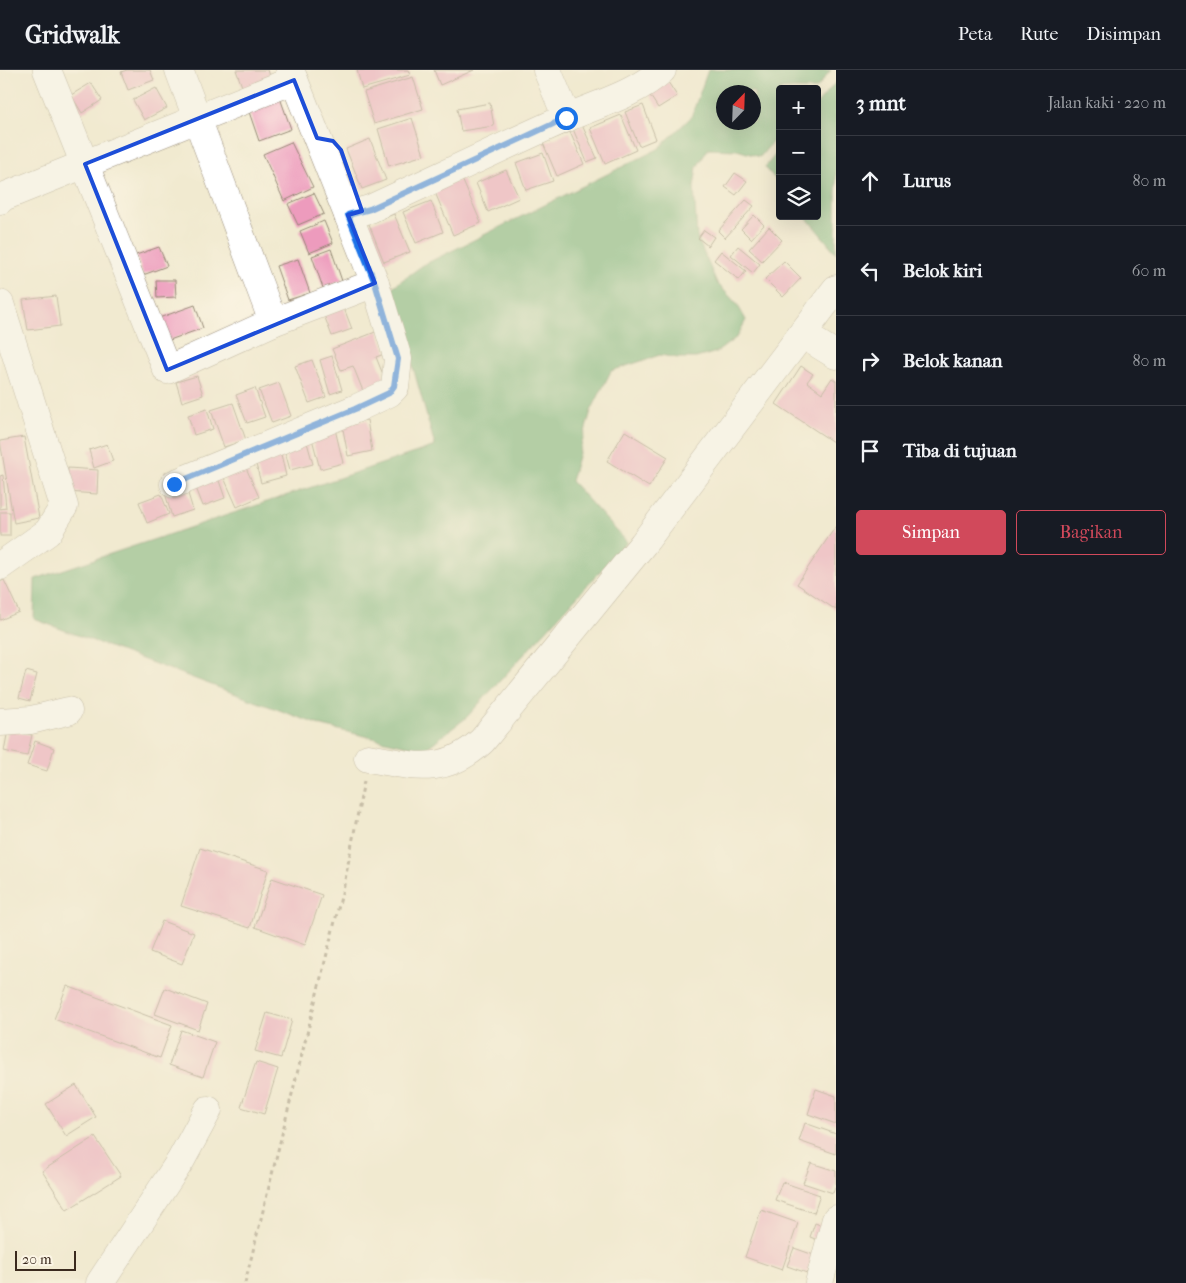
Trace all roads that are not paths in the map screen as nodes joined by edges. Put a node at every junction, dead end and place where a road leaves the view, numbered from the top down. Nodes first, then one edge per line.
1 (47, 70) edge
2 (179, 70) edge
3 (547, 70) edge
4 (662, 70) edge
5 (292, 75) edge
6 (197, 118) junction
7 (566, 118) junction
8 (85, 164) junction
9 (0, 200) edge
10 (355, 213) junction
11 (375, 283) junction
12 (836, 289) edge
13 (0, 304) edge
14 (273, 322) junction
15 (802, 334) junction
16 (836, 355) edge
17 (174, 484) dead end
18 (0, 566) edge
19 (68, 711) dead end
20 (0, 722) edge
21 (368, 758) road end
22 (208, 1110) dead end
23 (836, 1219) edge
24 (100, 1283) edge
25 (819, 1283) edge

1 - 8 street
2 - 6 street
3 - 7 street
4 - 7 street
5 - 6 street
5 - 10 street
6 - 8 street
6 - 14 street
7 - 10 street
8 - 9 street
8 - 14 street
10 - 11 street
11 - 14 street
11 - 17 street
12 - 15 street
13 - 18 street
15 - 16 street
15 - 21 street
19 - 20 street
22 - 24 street
23 - 25 street

